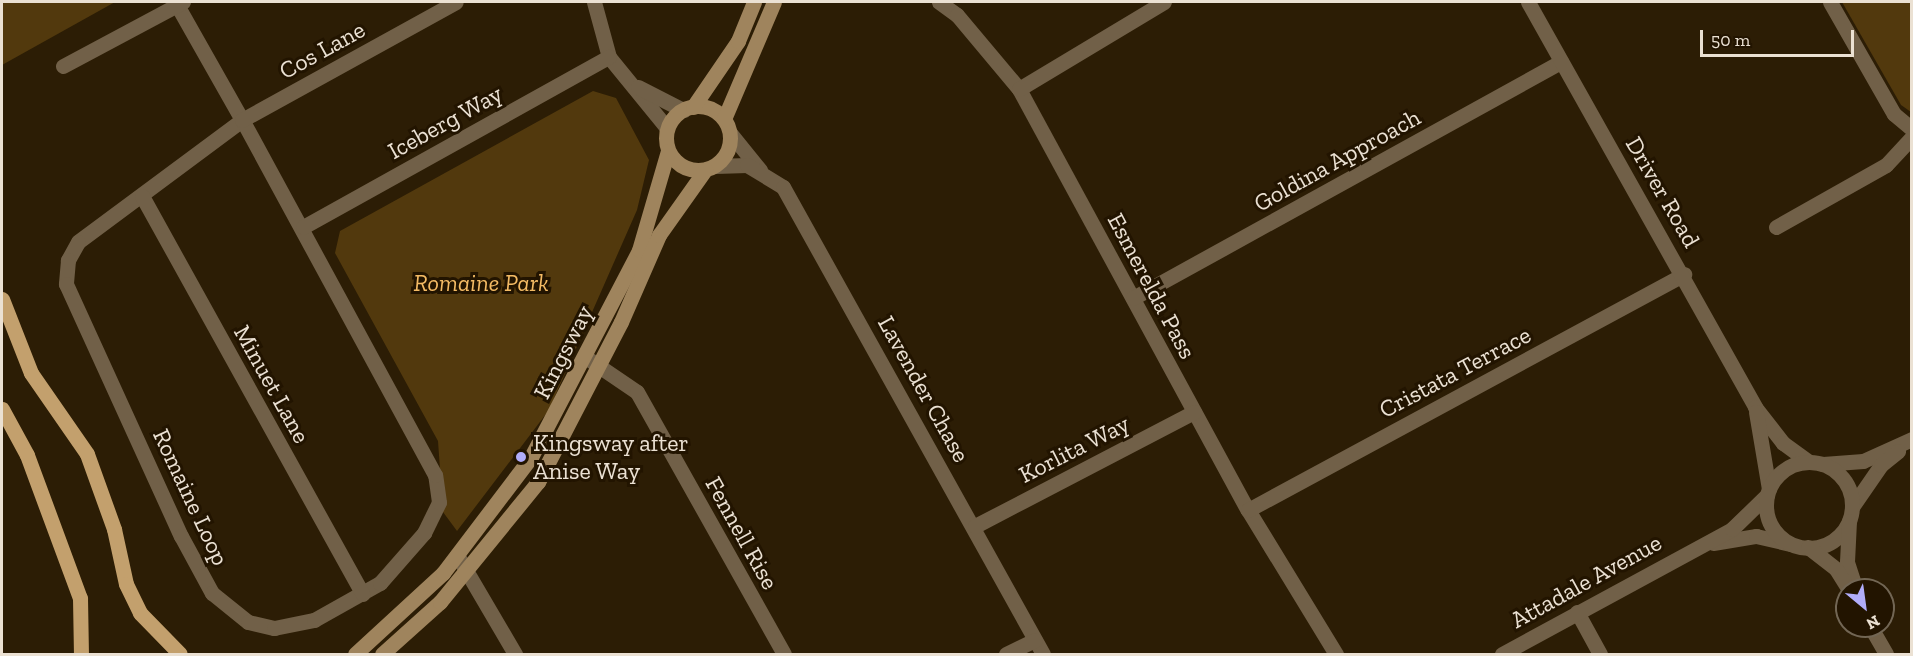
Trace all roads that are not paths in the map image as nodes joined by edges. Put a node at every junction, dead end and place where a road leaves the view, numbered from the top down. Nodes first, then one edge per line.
1 (456, 2) edge
2 (594, 2) edge
3 (754, 2) edge
4 (774, 2) edge
5 (939, 2) edge
6 (1164, 2) edge
7 (1528, 2) edge
8 (1830, 2) edge
9 (180, 3) edge
10 (609, 57) junction
11 (1561, 62) junction
12 (63, 66) dead end
13 (633, 85) junction
14 (1019, 88) junction
15 (688, 108) junction
16 (724, 119) junction
17 (242, 120) junction
18 (668, 128) junction
19 (1911, 129) edge
20 (730, 133) junction
21 (1911, 137) edge
22 (668, 151) junction
23 (710, 168) junction
24 (760, 170) junction
25 (142, 196) junction
26 (303, 227) junction
27 (1776, 227) dead end
28 (1684, 274) junction
29 (1133, 298) junction
30 (2, 299) edge
31 (593, 362) junction
32 (1755, 407) junction
33 (2, 409) edge
34 (1194, 412) junction
35 (1911, 439) edge
36 (1816, 463) junction
37 (1768, 492) junction
38 (1248, 510) junction
39 (1851, 514) junction
40 (975, 526) junction
41 (1790, 544) junction
42 (1692, 547) junction
43 (1808, 547) junction
44 (458, 555) junction
45 (467, 572) junction
46 (1842, 578) edge
47 (1852, 578) edge
48 (363, 594) junction
49 (1304, 608) junction
50 (1577, 612) junction
51 (1877, 638) edge
52 (1035, 640) junction
53 (81, 654) edge
54 (180, 654) edge
55 (355, 654) edge
56 (382, 654) edge
57 (515, 654) edge
58 (784, 654) edge
59 (1006, 654) edge
60 (1043, 654) edge
61 (1319, 654) edge
62 (1336, 654) edge
63 (1502, 654) edge
64 (1600, 654) edge
65 (1886, 654) edge

1 - 17 street, Cos Lane
2 - 10 street
3 - 15 main road
4 - 16 main road
5 - 14 street, Esmerelda Pass
6 - 14 street
7 - 11 street, Driver Road
8 - 19 street
9 - 12 street
9 - 17 street, Romaine Loop
10 - 13 street
10 - 26 street, Iceberg Way
11 - 28 street, Driver Road
11 - 29 street, Goldina Approach
13 - 15 street
13 - 18 street
14 - 29 street, Esmerelda Pass
15 - 16 main road
15 - 18 main road
16 - 20 main road
17 - 25 street, Romaine Loop
17 - 26 street, Romaine Loop
18 - 22 main road, Kingsway
20 - 23 main road, Kingsway
20 - 24 street, Lavender Chase
21 - 27 street
22 - 23 main road
22 - 31 main road, Kingsway
23 - 24 street, Lavender Chase
23 - 31 main road, Kingsway
24 - 40 street, Lavender Chase
25 - 48 street, Minuet Lane
25 - 48 street, Romaine Loop
26 - 48 street, Romaine Loop
28 - 32 street, Driver Road
28 - 38 street, Cristata Terrace
29 - 34 street, Esmerelda Pass
30 - 54 main road
31 - 44 main road, Kingsway
31 - 45 main road, Kingsway
31 - 58 street, Fennell Rise
32 - 36 street, Driver Road
32 - 37 street, Driver Road
33 - 53 main road
34 - 38 street, Esmerelda Pass
34 - 40 street, Korlita Way
35 - 36 street
35 - 39 street
36 - 37 street
36 - 39 street
37 - 41 street
37 - 42 street, Attadale Avenue
38 - 49 street, Esmerelda Pass
39 - 43 street
39 - 47 street
40 - 52 street, Lavender Chase
41 - 42 street, Attadale Avenue
41 - 43 street
42 - 50 street, Attadale Avenue
43 - 46 street
44 - 45 street
44 - 55 main road, Kingsway
45 - 56 main road, Kingsway
45 - 57 street
49 - 61 street, Esmerelda Pass
49 - 62 street, Esmerelda Pass
50 - 63 street, Attadale Avenue
50 - 64 street
51 - 65 street
52 - 59 street
52 - 60 street, Lavender Chase

